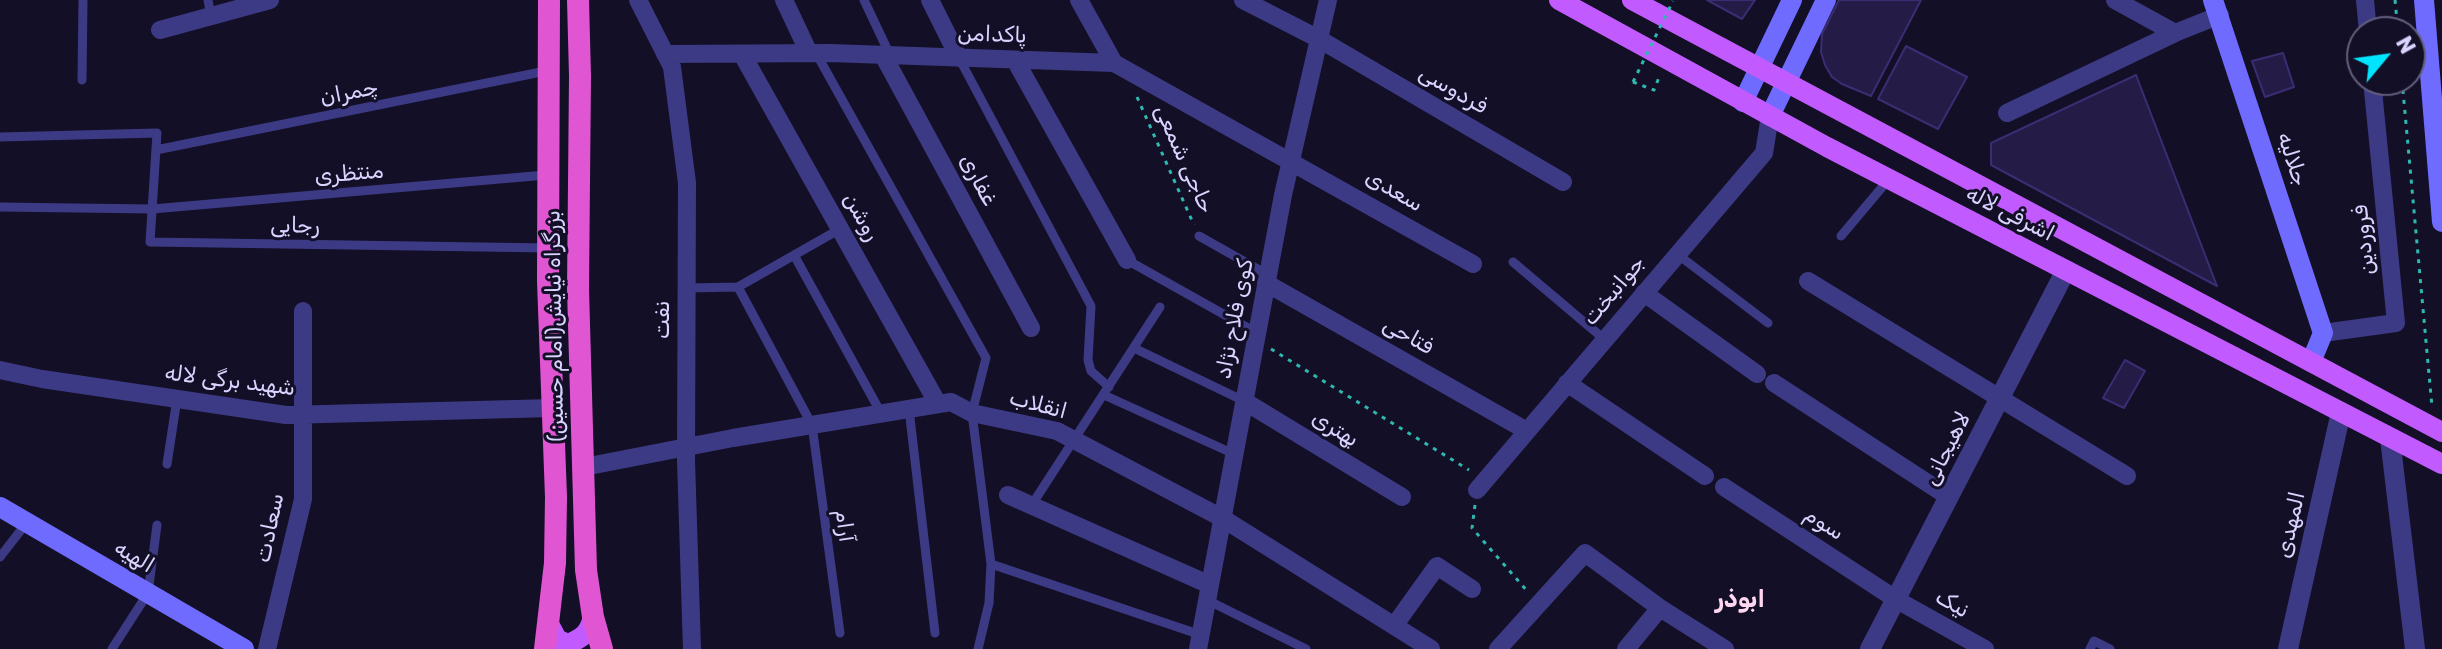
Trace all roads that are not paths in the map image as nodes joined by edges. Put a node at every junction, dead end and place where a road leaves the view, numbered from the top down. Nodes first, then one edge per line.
1 (83, 0) edge
2 (270, 0) edge
3 (549, 0) edge
4 (578, 0) edge
5 (638, 0) edge
6 (784, 0) edge
7 (864, 0) edge
8 (930, 0) edge
9 (1079, 0) edge
10 (1243, 0) edge
11 (1328, 0) edge
12 (1559, 0) edge
13 (1632, 0) edge
14 (1792, 0) edge
15 (1826, 0) edge
16 (2115, 0) edge
17 (2424, 0) edge
18 (210, 8) edge
19 (2216, 8) edge
20 (160, 30) dead end
21 (2175, 33) junction
22 (1319, 39) junction
23 (813, 53) junction
24 (665, 54) junction
25 (742, 54) junction
26 (886, 55) junction
27 (959, 58) junction
28 (1015, 60) junction
29 (1114, 63) junction
30 (1760, 68) junction
31 (550, 71) junction
32 (82, 80) dead end
33 (1786, 81) junction
34 (2374, 96) edge
35 (1743, 102) junction
36 (2007, 113) dead end
37 (1770, 116) junction
38 (0, 137) edge
39 (156, 150) junction
40 (1291, 161) junction
41 (550, 174) junction
42 (1889, 179) junction
43 (1563, 182) dead end
44 (0, 207) edge
45 (152, 209) junction
46 (2442, 222) edge
47 (840, 229) junction
48 (1199, 236) road end
49 (1841, 236) dead end
50 (548, 248) junction
51 (1677, 254) junction
52 (794, 255) junction
53 (1127, 260) joint
54 (1513, 262) dead end
55 (1473, 264) dead end
56 (2066, 270) junction
57 (1267, 279) junction
58 (1808, 281) dead end
59 (738, 287) junction
60 (687, 288) junction
61 (1644, 293) junction
62 (1160, 307) dead end
63 (303, 311) dead end
64 (1768, 323) dead end
65 (1031, 328) dead end
66 (2323, 333) junction
67 (1256, 337) junction
68 (1604, 339) junction
69 (1134, 348) junction
70 (2311, 362) junction
71 (0, 370) edge
72 (1757, 374) dead end
73 (1567, 383) junction
74 (1774, 383) dead end
75 (1107, 391) junction
76 (2000, 397) junction
77 (177, 399) junction
78 (1244, 401) junction
79 (938, 404) junction
80 (553, 408) junction
81 (909, 409) junction
82 (2341, 412) junction
83 (881, 413) junction
84 (972, 413) junction
85 (303, 415) junction
86 (812, 425) junction
87 (2438, 430) edge
88 (1527, 431) junction
89 (2390, 438) junction
90 (1075, 441) junction
91 (687, 446) junction
92 (1234, 454) junction
93 (167, 464) dead end
94 (2442, 464) edge
95 (584, 467) junction
96 (1705, 476) dead end
97 (2127, 476) dead end
98 (1724, 487) dead end
99 (1477, 490) road end
100 (1008, 495) dead end
101 (1402, 497) dead end
102 (1949, 497) junction
103 (1031, 506) junction
104 (0, 507) edge
105 (1222, 518) junction
106 (28, 521) junction
107 (157, 525) dead end
108 (0, 557) edge
109 (991, 564) junction
110 (1472, 589) dead end
111 (148, 593) junction
112 (1209, 593) junction
113 (1897, 600) junction
114 (1660, 608) junction
115 (593, 617) junction
116 (549, 624) junction
117 (1394, 626) junction
118 (840, 633) dead end
119 (935, 633) dead end
120 (1200, 642) edge
121 (1973, 646) edge
122 (112, 649) edge
123 (244, 649) edge
124 (267, 649) edge
125 (545, 649) edge
126 (602, 649) edge
127 (692, 649) edge
128 (978, 649) edge
129 (1306, 649) edge
130 (1431, 649) edge
131 (1498, 649) edge
132 (1626, 649) edge
133 (1725, 649) edge
134 (1870, 649) edge
135 (2090, 649) edge
136 (2110, 649) edge
137 (2288, 649) edge
138 (2415, 649) edge

1 - 32 lane
2 - 18 street
3 - 31 highway, بزرگراه نیایش(امام حسین)
4 - 95 highway, بزرگراه نیایش(امام حسین)
5 - 24 street, نفت
6 - 23 street
7 - 26 lane
8 - 27 street
9 - 29 street
10 - 22 street, فردوسی
11 - 22 street, کوی فلاح نژاد
12 - 35 main road, اشرفی لاله
13 - 30 main road, اشرفی لاله
14 - 30 main road
15 - 33 main road
16 - 21 street
17 - 46 main road
18 - 20 street
19 - 21 street
19 - 66 main road, جلالیه
21 - 36 street
22 - 40 street, کوی فلاح نژاد
22 - 43 street, فردوسی
23 - 25 street, پاکدامن
23 - 26 street, پاکدامن
23 - 84 lane
24 - 25 street, پاکدامن
24 - 60 street, نفت
25 - 47 street, روشن
26 - 27 street, پاکدامن
26 - 65 street, غفاری
27 - 28 street, پاکدامن
27 - 75 lane
28 - 29 street, پاکدامن
28 - 53 street
29 - 40 street, پاکدامن
30 - 33 main road, اشرفی لاله
30 - 35 main road
31 - 39 lane, چمران
31 - 41 highway, بزرگراه نیایش(امام حسین)
33 - 37 main road
33 - 70 main road, اشرفی لاله
34 - 66 street, فروردین
35 - 37 main road, اشرفی لاله
37 - 42 main road, اشرفی لاله
37 - 51 street, جوانبخت
38 - 39 lane, رجایی
39 - 45 lane, رجایی
40 - 55 street, سعدی
40 - 57 street, کوی فلاح نژاد
41 - 45 lane, منتظری
41 - 50 highway, بزرگراه نیایش(امام حسین)
42 - 49 lane
42 - 56 main road, اشرفی لاله
44 - 45 lane, منتظری
45 - 50 lane, رجایی
47 - 52 lane
47 - 79 street, روشن
48 - 57 lane, حاجی شمعی
50 - 80 highway, بزرگراه نیایش(امام حسین)
51 - 61 street, جوانبخت
51 - 64 lane
52 - 59 lane
52 - 83 lane
53 - 67 lane
54 - 68 lane
56 - 76 street, لاهیجانی
56 - 82 main road, اشرفی لاله
57 - 67 street, کوی فلاح نژاد
57 - 88 street, فتاحی
58 - 76 street
59 - 60 lane
59 - 86 lane
60 - 91 street, نفت
61 - 68 street, جوانبخت
61 - 72 street
62 - 69 lane
63 - 85 street, سعادت
66 - 70 main road
67 - 78 street, کوی فلاح نژاد
68 - 73 street, جوانبخت
69 - 75 lane
69 - 78 lane
70 - 87 main road, اشرفی لاله
71 - 77 street, شهید برگی لاله
73 - 88 street, جوانبخت
73 - 96 street
74 - 102 street
75 - 90 lane
75 - 92 lane
76 - 97 street
76 - 102 street, لاهیجانی
77 - 85 street, شهید برگی لاله
77 - 93 lane
78 - 92 street, کوی فلاح نژاد
78 - 101 street, بهتری
79 - 81 street, انقلاب
79 - 84 street, انقلاب
80 - 85 street, شهید برگی لاله
80 - 116 highway, بزرگراه نیایش(امام حسین)
81 - 83 street, انقلاب
81 - 119 lane
82 - 89 main road, اشرفی لاله
82 - 137 street, المهدی
83 - 86 street, انقلاب
84 - 90 street, انقلاب
84 - 109 lane
85 - 124 street, سعادت
86 - 91 street, انقلاب
86 - 118 lane, آرام
88 - 99 street, جوانبخت
89 - 94 main road, اشرفی لاله
89 - 138 street
90 - 103 lane
90 - 105 street, انقلاب
91 - 95 street, انقلاب
91 - 127 street, نفت
92 - 105 street, کوی فلاح نژاد
95 - 115 highway, بزرگراه نیایش(امام حسین)
98 - 113 street, سوم
100 - 103 street
102 - 113 street, لاهیجانی
103 - 112 street
104 - 106 main road, الهیه
105 - 112 street, کوی فلاح نژاد
105 - 117 street, انقلاب
106 - 108 lane
106 - 111 main road, الهیه
107 - 111 lane
109 - 120 lane
109 - 128 lane
110 - 117 street
111 - 122 lane
111 - 123 main road, الهیه
112 - 120 street, کوی فلاح نژاد
112 - 129 lane
113 - 121 street, نیک
113 - 134 street, لاهیجانی
114 - 131 street
114 - 132 street
114 - 133 street
115 - 116 main road
115 - 126 highway, بزرگراه نیایش(امام حسین)
116 - 125 highway, بزرگراه نیایش(امام حسین)
117 - 130 street, انقلاب
135 - 136 lane

